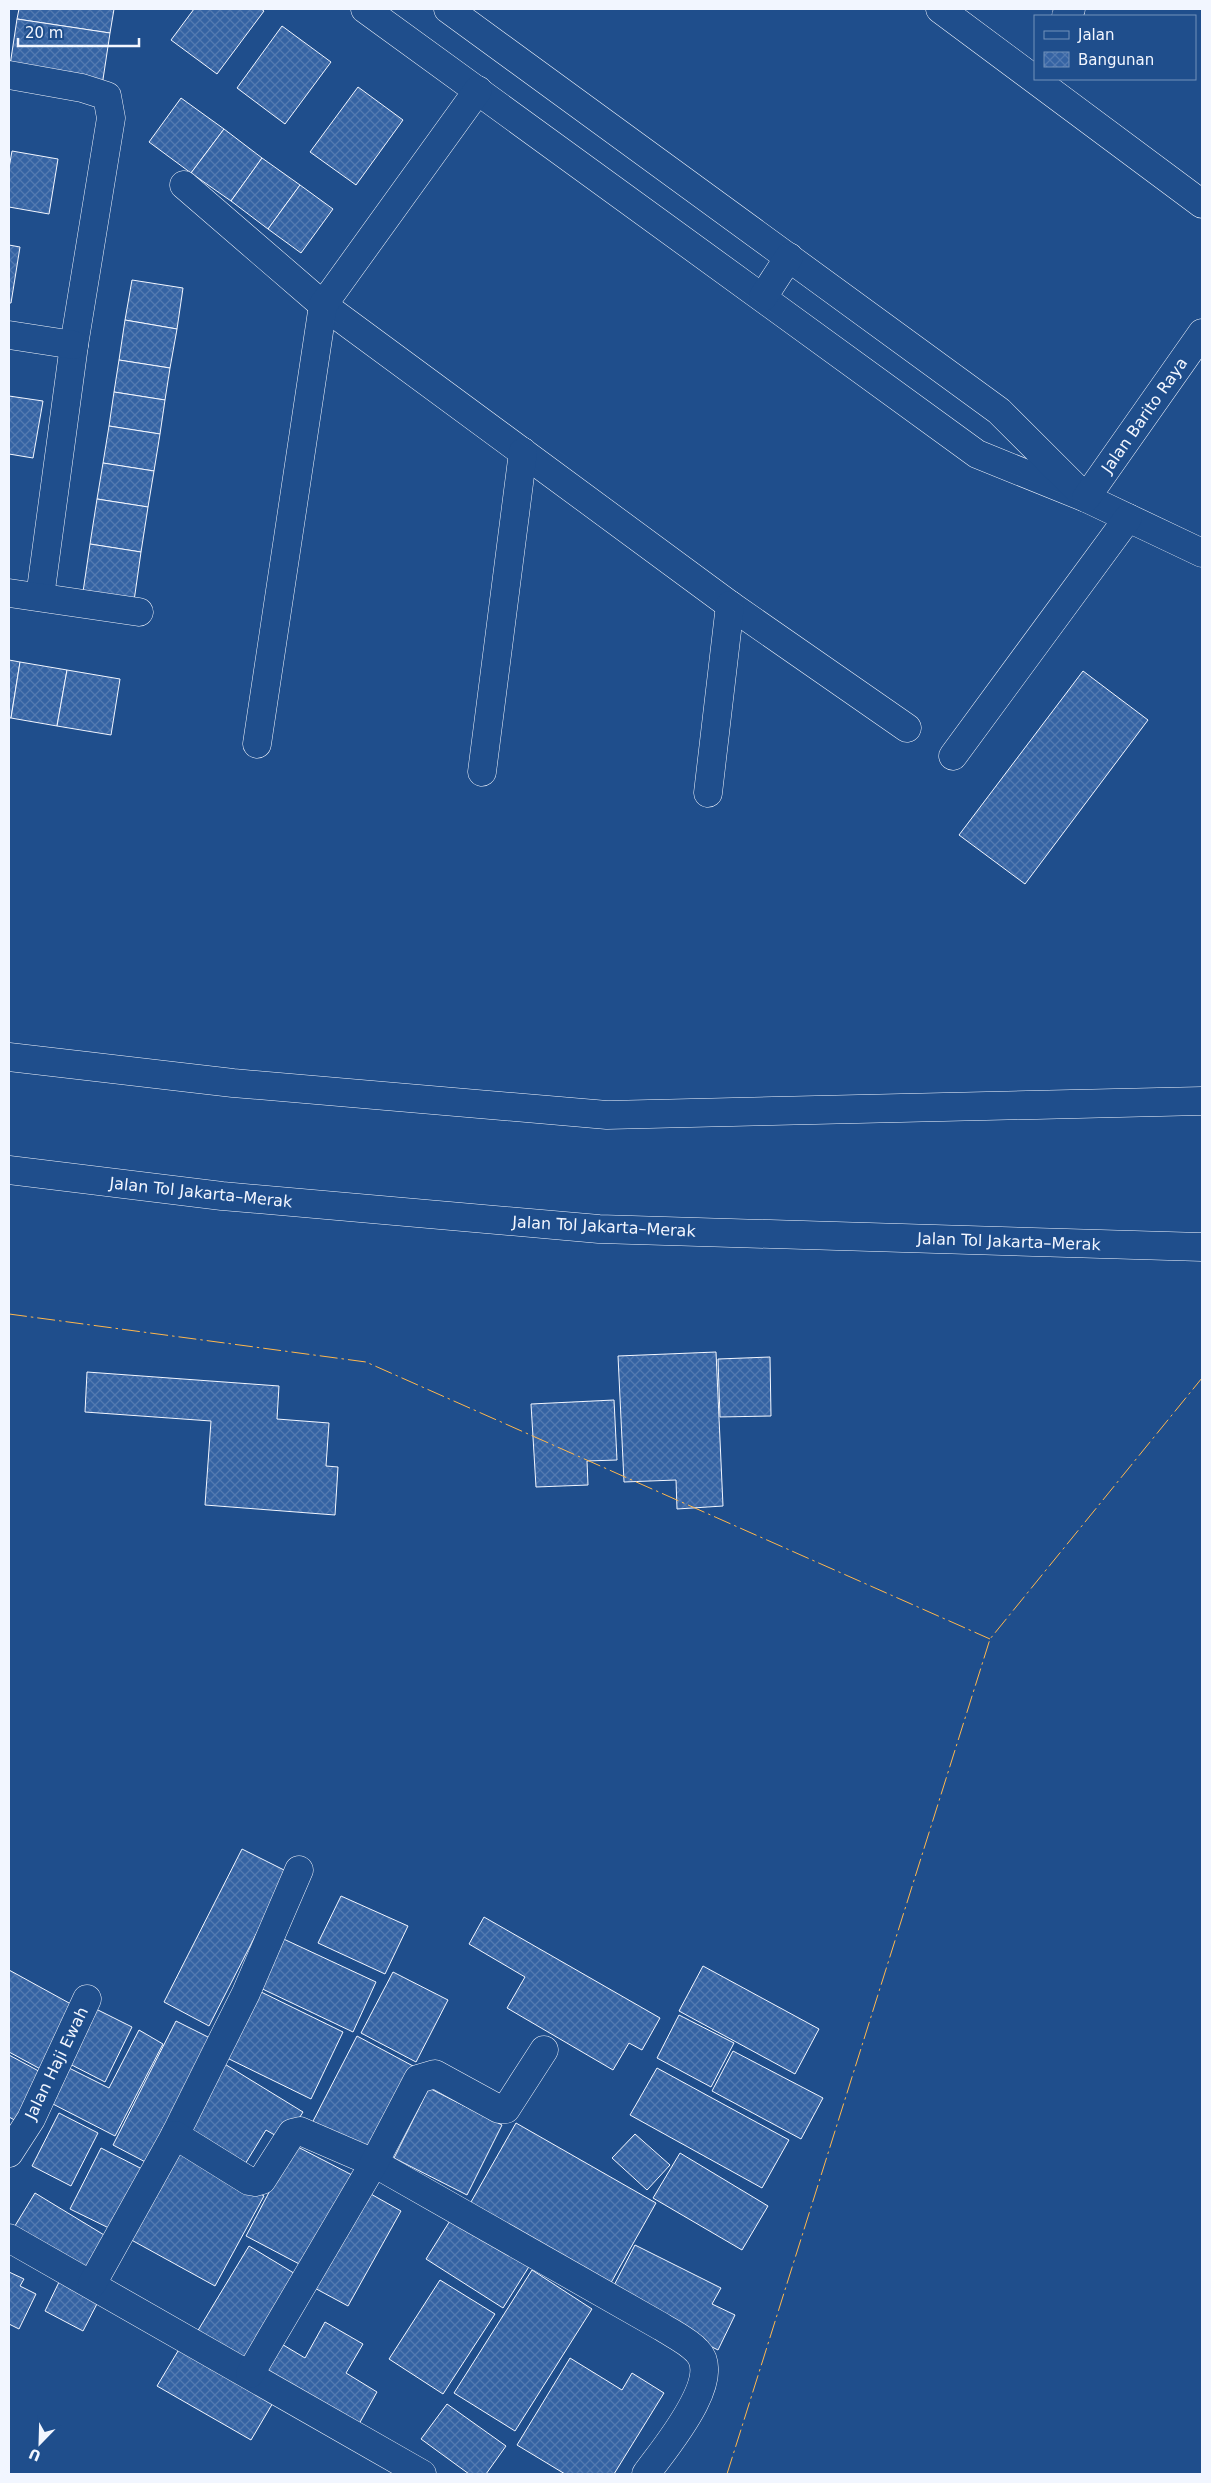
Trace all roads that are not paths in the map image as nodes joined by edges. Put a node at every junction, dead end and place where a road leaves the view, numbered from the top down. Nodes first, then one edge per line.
1 (365, 9) edge
2 (448, 9) edge
3 (940, 9) edge
4 (1029, 65) edge
5 (9, 75) edge
6 (1048, 80) edge
7 (478, 90) junction
8 (184, 185) dead end
9 (1202, 204) edge
10 (789, 257) junction
11 (763, 297) junction
12 (323, 306) junction
13 (1202, 333) edge
14 (9, 335) edge
15 (74, 345) junction
16 (523, 452) junction
17 (1086, 498) junction
18 (1128, 518) junction
19 (1195, 550) edge
20 (9, 593) edge
21 (40, 597) junction
22 (730, 605) junction
23 (139, 612) dead end
24 (907, 728) dead end
25 (256, 744) dead end
26 (953, 756) dead end
27 (482, 772) dead end
28 (708, 793) dead end
29 (9, 1057) edge
30 (1202, 1101) edge
31 (9, 1170) edge
32 (1202, 1247) edge
33 (299, 1870) dead end
34 (87, 1999) dead end
35 (544, 2050) dead end
36 (175, 2134) junction
37 (9, 2153) edge
38 (374, 2163) junction
39 (9, 2238) edge
40 (92, 2284) junction
41 (250, 2374) junction
42 (422, 2474) edge
43 (646, 2474) edge

1 - 7 main road
2 - 10 main road
3 - 4 main road
5 - 15 main road
6 - 9 main road
7 - 11 main road
7 - 12 main road
8 - 12 main road
10 - 11 main road
10 - 17 main road
11 - 17 main road
12 - 16 main road
12 - 25 main road
13 - 17 main road, Jalan Barito Raya
14 - 15 main road
15 - 21 main road
16 - 22 main road
16 - 27 main road
17 - 18 main road
18 - 19 main road
18 - 26 main road
20 - 21 main road
21 - 23 main road
22 - 24 main road
22 - 28 main road
29 - 30 main road
31 - 32 main road, Jalan Tol Jakarta–Merak
33 - 36 main road
34 - 37 main road, Jalan Haji Ewah
35 - 38 main road
36 - 38 main road
36 - 40 main road
38 - 41 main road
38 - 43 main road
39 - 40 main road
40 - 41 main road
41 - 42 main road

